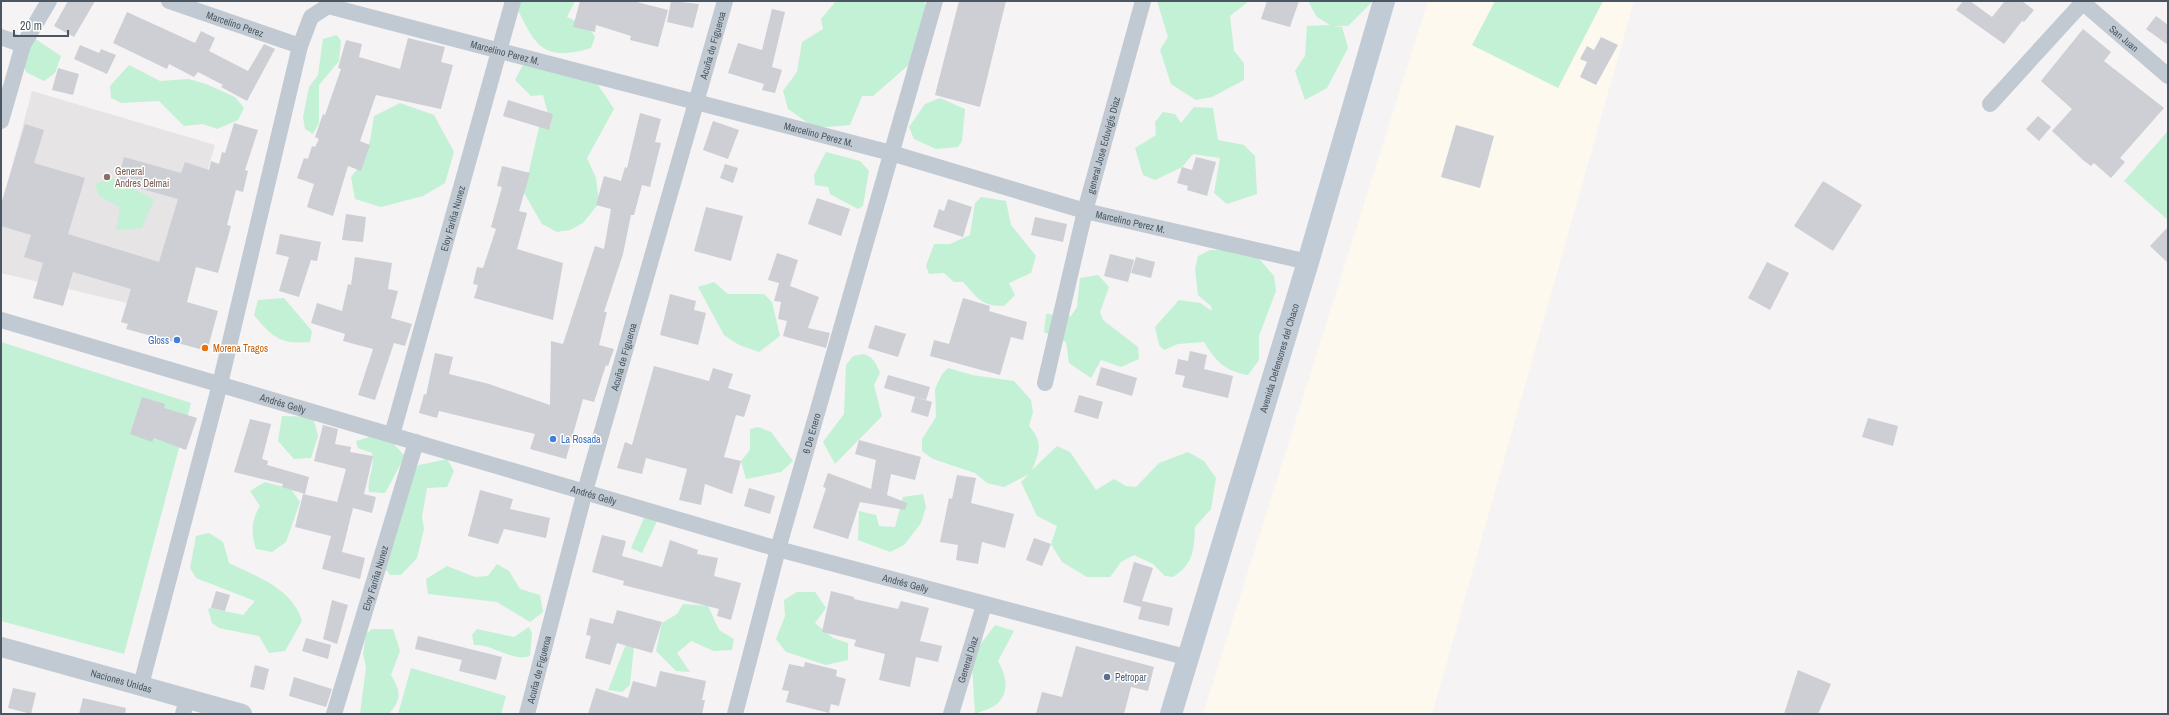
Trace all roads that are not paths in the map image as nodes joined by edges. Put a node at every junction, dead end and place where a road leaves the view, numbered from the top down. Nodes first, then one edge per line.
1 (49, 1) edge
2 (169, 1) edge
3 (513, 1) edge
4 (725, 1) edge
5 (935, 1) edge
6 (1143, 1) edge
7 (1384, 1) edge
8 (2082, 2) edge
9 (1, 38) edge
10 (23, 45) junction
11 (300, 46) junction
12 (500, 50) junction
13 (2168, 76) edge
14 (697, 101) junction
15 (1990, 104) dead end
16 (1, 121) edge
17 (891, 153) junction
18 (1085, 211) junction
19 (1308, 262) junction
20 (1, 320) edge
21 (1045, 383) dead end
22 (220, 384) junction
23 (392, 435) junction
24 (416, 442) junction
25 (585, 492) junction
26 (778, 549) junction
27 (984, 605) junction
28 (1, 647) edge
29 (1189, 658) junction
30 (141, 685) junction
31 (185, 707) edge
32 (242, 714) edge
33 (334, 714) edge
34 (527, 714) edge
35 (735, 714) edge
36 (950, 714) edge
37 (1171, 714) edge

1 - 10 street
2 - 11 street, Marcelino Perez
3 - 12 street, Eloy Fariña Nunez
4 - 14 street, Acuña de Figueroa
5 - 17 street, 6 De Enero
6 - 18 street, general Jose Eduvigis Diaz
7 - 19 main road, Avenida Defensores del Chaco
8 - 13 street, San Juan
8 - 15 street
9 - 10 street
10 - 16 street
11 - 12 street, Marcelino Perez M.
11 - 22 street
12 - 14 street, Marcelino Perez M.
12 - 23 street, Eloy Fariña Nunez
14 - 17 street, Marcelino Perez M.
14 - 25 street, Acuña de Figueroa
17 - 18 street, Marcelino Perez M.
17 - 26 street, 6 De Enero
18 - 19 street, Marcelino Perez M.
18 - 21 street, general Jose Eduvigis Diaz
19 - 29 main road, Avenida Defensores del Chaco
20 - 22 street, Andrés Gelly
22 - 23 street, Andrés Gelly
22 - 30 street
23 - 24 street, Andrés Gelly
24 - 25 street, Andrés Gelly
24 - 33 street, Eloy Fariña Nunez
25 - 26 street, Andrés Gelly
25 - 34 street, Acuña de Figueroa
26 - 27 street, Andrés Gelly
26 - 35 street, 6 De Enero
27 - 29 street, Andrés Gelly
27 - 36 street, General Diaz
28 - 30 street, Naciones Unidas
29 - 37 main road, Avenida Defensores del Chaco
30 - 31 street, Naciones Unidas
31 - 32 street, Naciones Unidas

